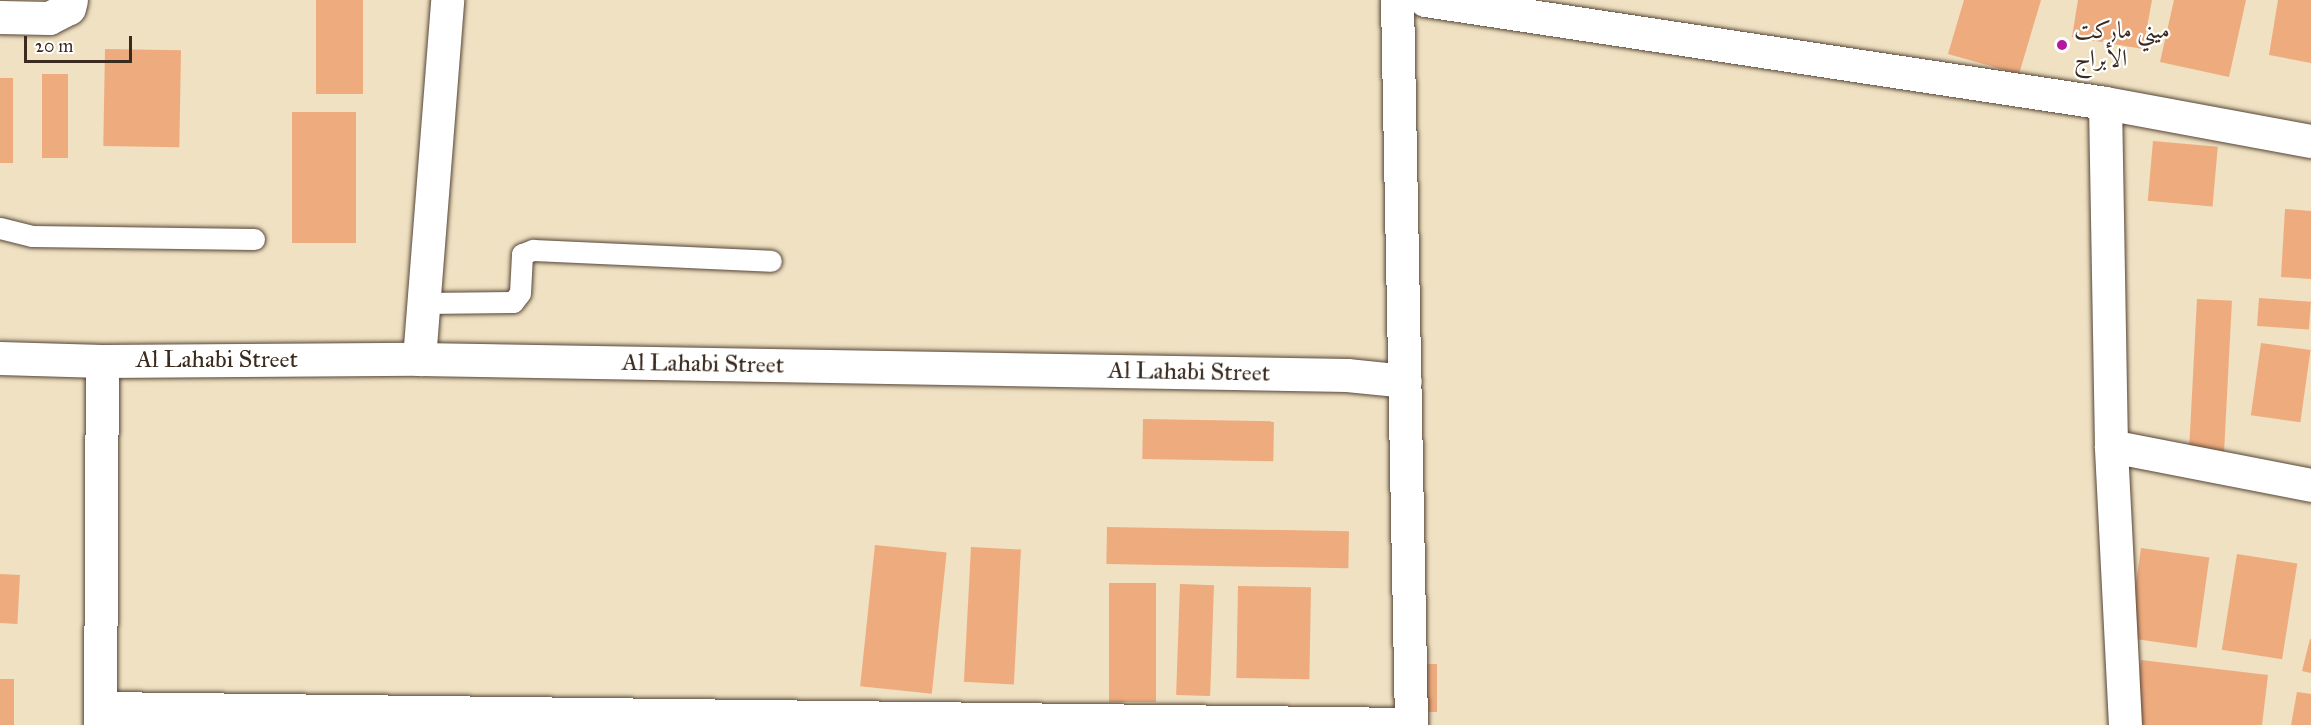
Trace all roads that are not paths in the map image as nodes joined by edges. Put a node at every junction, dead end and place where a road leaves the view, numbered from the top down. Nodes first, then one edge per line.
1 (71, 0) edge
2 (447, 0) edge
3 (1397, 0) edge
4 (1425, 0) edge
5 (0, 17) edge
6 (2105, 103) junction
7 (2311, 141) edge
8 (0, 228) edge
9 (254, 239) dead end
10 (771, 261) dead end
11 (423, 303) junction
12 (0, 358) edge
13 (419, 359) junction
14 (102, 361) junction
15 (1405, 381) junction
16 (2110, 446) junction
17 (2311, 485) edge
18 (100, 717) edge
19 (775, 721) edge
20 (1411, 725) edge
21 (2125, 725) edge

1 - 5 street
2 - 11 street
3 - 15 street
4 - 6 street
6 - 7 street
6 - 16 street
8 - 9 lane
10 - 11 lane
11 - 13 street
12 - 14 street, Al Lahabi Street
13 - 14 street, Al Lahabi Street
13 - 15 street, Al Lahabi Street
14 - 18 street
15 - 20 street
16 - 17 street
16 - 21 street
18 - 19 street
19 - 20 street

